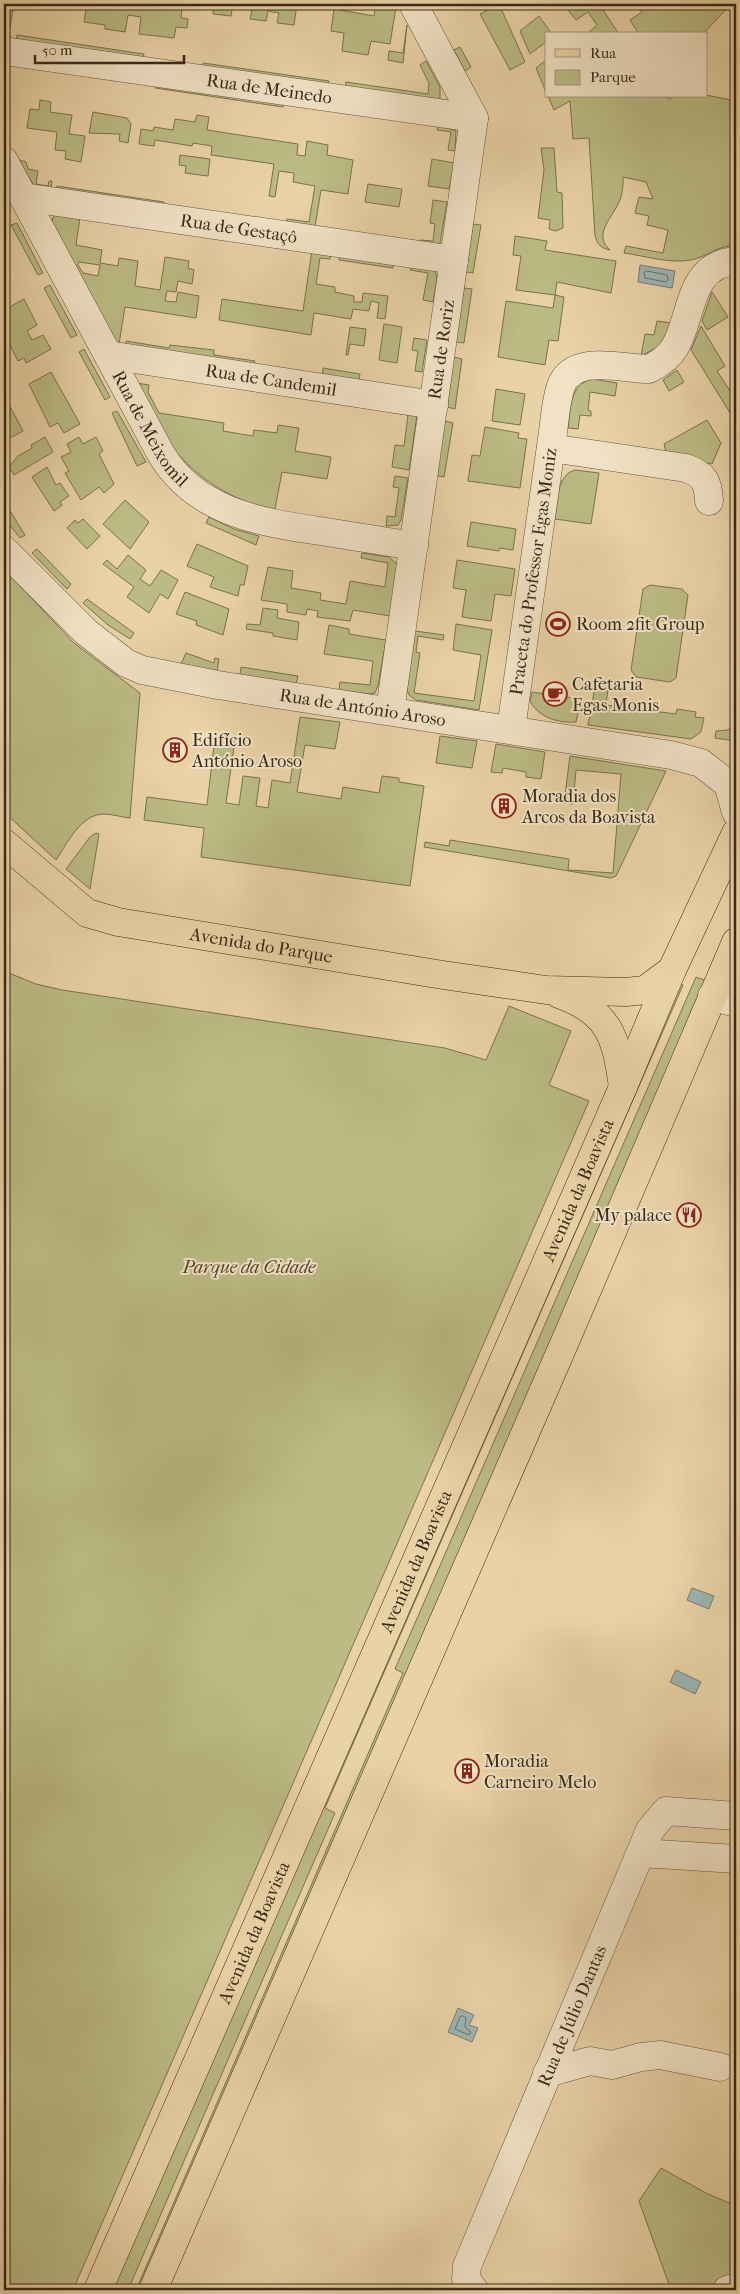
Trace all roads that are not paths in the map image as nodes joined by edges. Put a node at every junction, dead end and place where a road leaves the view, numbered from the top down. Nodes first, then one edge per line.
1 (412, 4) edge
2 (4, 51) edge
3 (474, 118) junction
4 (4, 161) edge
5 (23, 197) junction
6 (454, 260) junction
7 (736, 262) edge
8 (108, 355) junction
9 (434, 405) junction
10 (551, 448) junction
11 (709, 502) dead end
12 (414, 546) junction
13 (4, 550) edge
14 (390, 711) junction
15 (510, 729) junction
16 (736, 812) edge
17 (736, 833) edge
18 (4, 843) edge
19 (736, 942) edge
20 (672, 970) junction
21 (546, 990) junction
22 (724, 1000) edge
23 (623, 1087) junction
24 (736, 1816) edge
25 (641, 1853) junction
26 (736, 1859) edge
27 (566, 2029) junction
28 (590, 2061) junction
29 (720, 2067) dead end
30 (547, 2073) junction
31 (736, 2287) edge
32 (98, 2290) edge
33 (153, 2290) edge
34 (474, 2290) edge
35 (727, 2290) edge

1 - 3 street
2 - 3 street, Rua de Meinedo
3 - 6 street, Rua de Roriz
4 - 5 street, Rua de Meixomil
5 - 6 street, Rua de Gestaçô
5 - 8 street, Rua de Meixomil
6 - 9 street, Rua de Roriz
7 - 10 street
8 - 9 street, Rua de Candemil
8 - 12 street, Rua de Meixomil
9 - 12 street, Rua de Roriz
10 - 11 street, Praceta do Professor Egas Moniz
10 - 15 street, Praceta do Professor Egas Moniz
12 - 14 street, Rua de Roriz
13 - 14 street, Rua de António Aroso
14 - 15 street, Rua de António Aroso
15 - 16 street, Rua de António Aroso
17 - 20 main road, Avenida da Boavista
18 - 21 main road, Avenida do Parque
19 - 22 main road
20 - 21 main road, Avenida do Parque
20 - 23 main road, Avenida da Boavista
21 - 23 main road, Avenida do Parque
22 - 33 main road
23 - 32 main road, Avenida da Boavista
24 - 25 street, Rua de Júlio Dantas
25 - 26 street
25 - 27 street, Rua de Júlio Dantas
27 - 28 street
27 - 30 street, Rua de Júlio Dantas
28 - 29 street
28 - 30 street
30 - 34 street, Rua de Júlio Dantas
31 - 35 street

